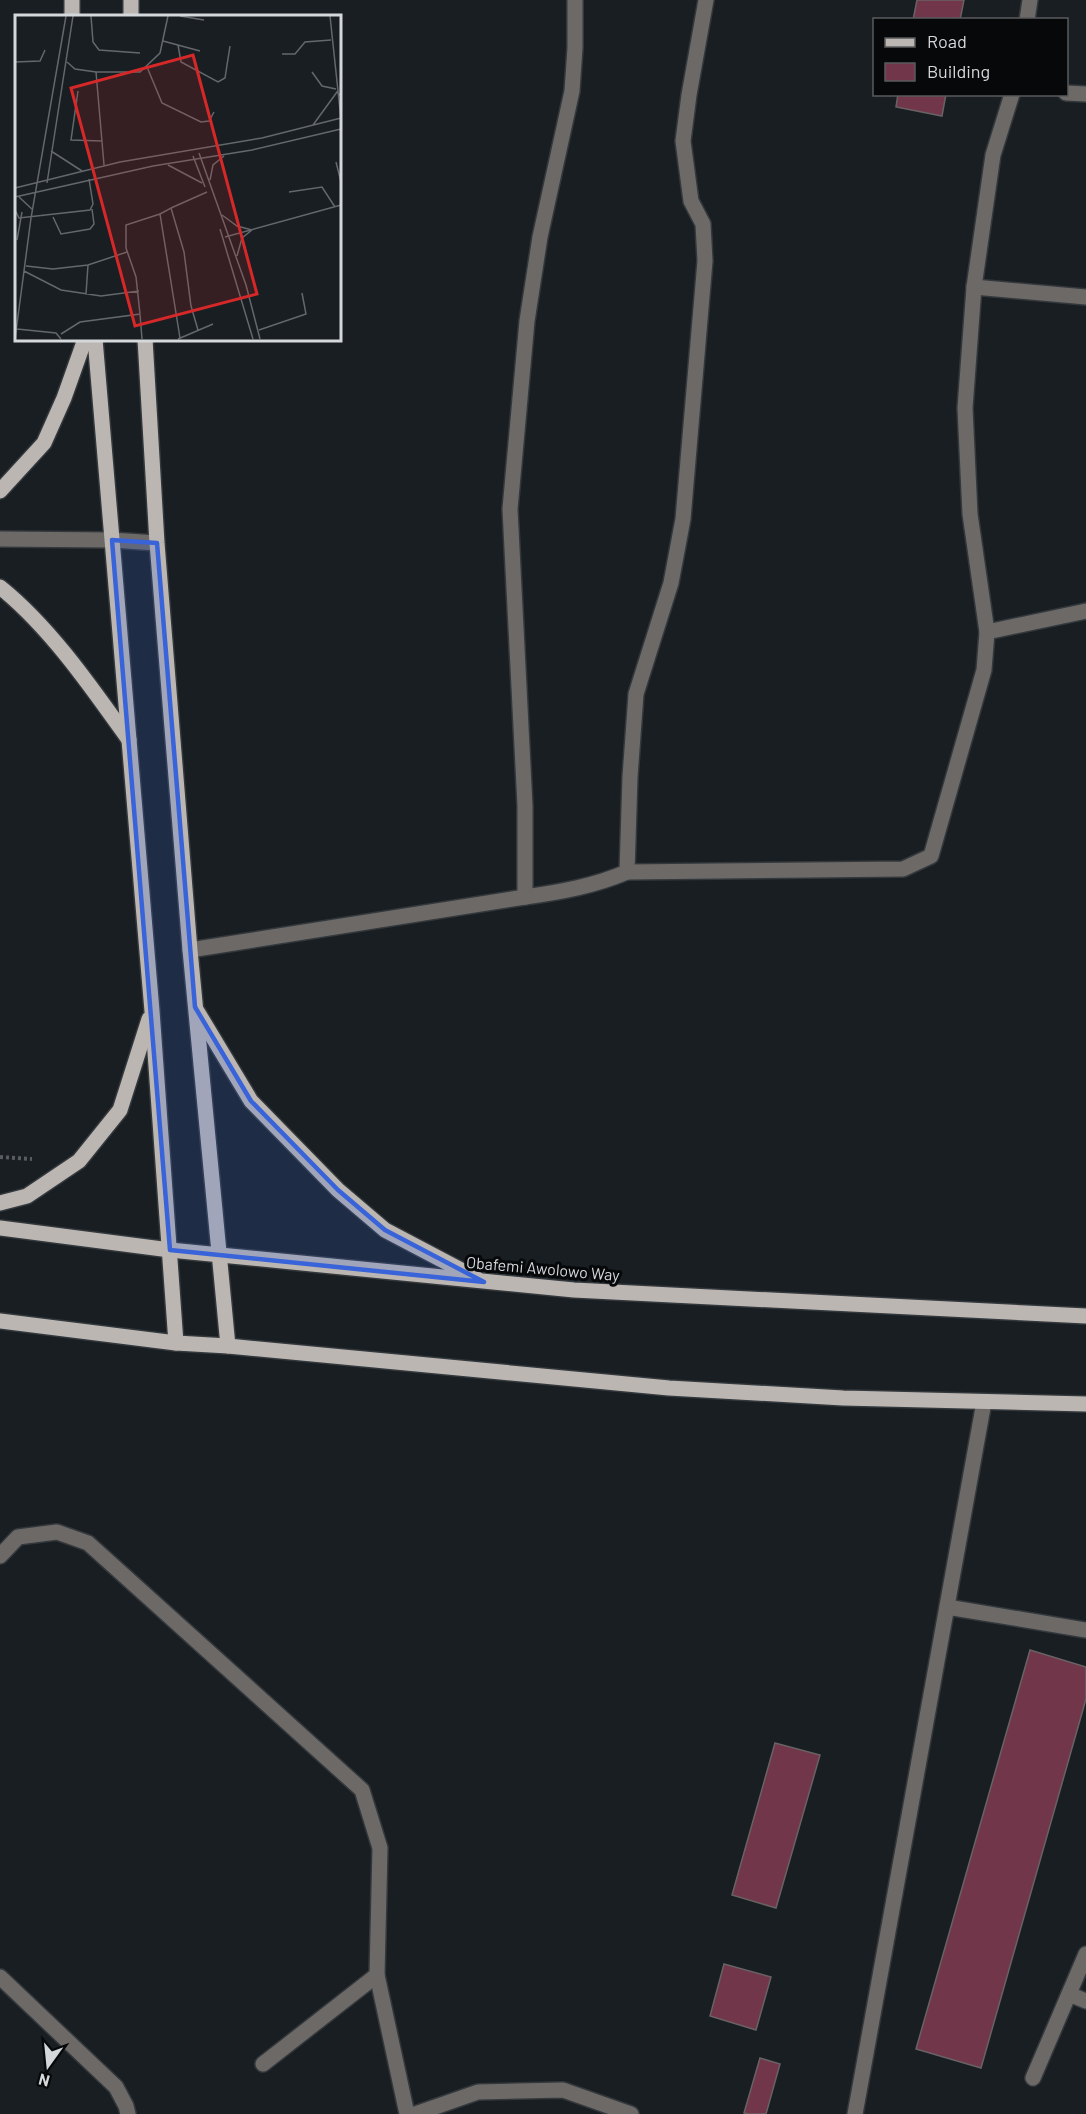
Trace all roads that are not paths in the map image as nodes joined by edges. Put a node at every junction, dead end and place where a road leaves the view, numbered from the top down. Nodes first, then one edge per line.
1 (131, 0) edge
2 (575, 0) edge
3 (706, 0) edge
4 (1030, 0) edge
5 (132, 15) edge
6 (1027, 18) edge
7 (1068, 93) edge
8 (1086, 94) edge
9 (1011, 96) edge
10 (974, 287) junction
11 (1086, 297) edge
12 (85, 340) edge
13 (95, 340) edge
14 (145, 340) edge
15 (0, 491) edge
16 (0, 539) edge
17 (111, 540) junction
18 (157, 543) junction
19 (0, 587) edge
20 (1086, 610) edge
21 (987, 632) junction
22 (129, 740) junction
23 (627, 872) junction
24 (525, 897) junction
25 (190, 950) junction
26 (195, 1007) junction
27 (152, 1011) junction
28 (0, 1203) edge
29 (0, 1228) edge
30 (170, 1250) junction
31 (221, 1256) junction
32 (484, 1282) junction
33 (1086, 1316) edge
34 (0, 1321) edge
35 (176, 1342) junction
36 (228, 1346) junction
37 (984, 1402) junction
38 (1086, 1404) edge
39 (0, 1556) edge
40 (946, 1607) junction
41 (1086, 1630) edge
42 (1086, 1954) edge
43 (377, 1975) junction
44 (0, 1977) edge
45 (1069, 1994) junction
46 (1086, 2001) edge
47 (263, 2064) dead end
48 (1033, 2078) dead end
49 (128, 2114) edge
50 (408, 2114) edge
51 (415, 2114) edge
52 (631, 2114) edge
53 (855, 2114) edge

1 - 5 main road
2 - 24 street
3 - 23 street
4 - 6 street
7 - 8 street
9 - 10 street
10 - 11 street
10 - 21 street
12 - 15 main road
13 - 17 main road
14 - 18 main road
16 - 17 street
17 - 18 street
17 - 22 main road
18 - 25 main road
19 - 22 main road
20 - 21 street
21 - 23 street
22 - 27 main road
23 - 24 street
24 - 25 street
25 - 26 main road
26 - 31 main road
26 - 32 main road
27 - 28 main road
27 - 30 main road
29 - 30 main road, Obafemi Awolowo Way
30 - 31 main road, Obafemi Awolowo Way
30 - 35 main road
31 - 32 main road, Obafemi Awolowo Way
31 - 36 main road
32 - 33 main road, Obafemi Awolowo Way
34 - 35 main road
35 - 36 main road
36 - 37 main road
37 - 38 main road
37 - 40 street
39 - 43 street
40 - 41 street
40 - 53 street
42 - 45 street
43 - 47 street
43 - 50 street
44 - 49 street
45 - 46 street
45 - 48 street
51 - 52 street

